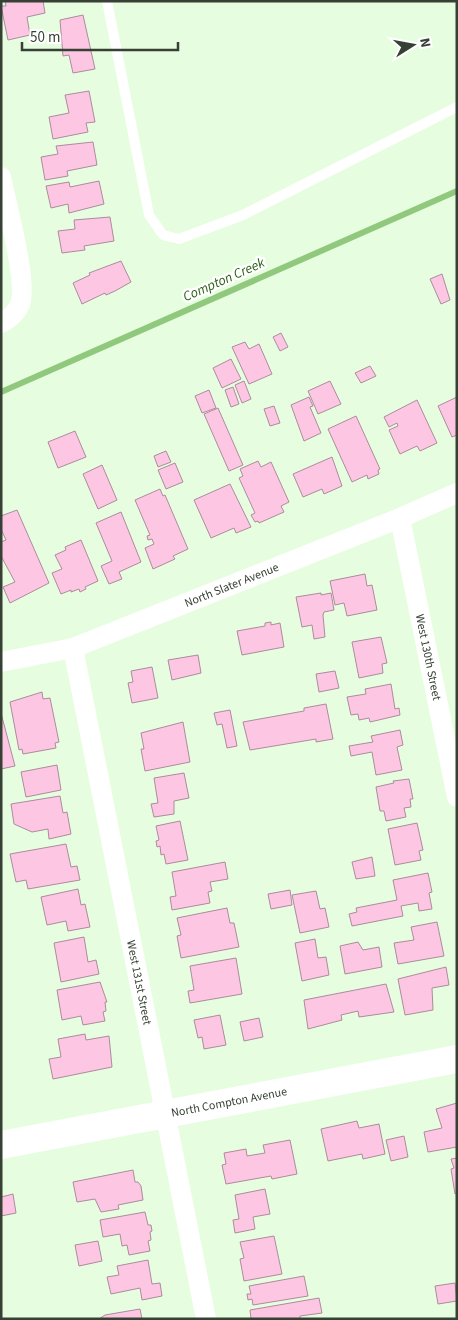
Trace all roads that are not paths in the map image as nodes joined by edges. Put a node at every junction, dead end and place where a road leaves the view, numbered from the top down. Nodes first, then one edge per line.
1 (107, 1) edge
2 (457, 107) edge
3 (1, 177) edge
4 (1, 323) edge
5 (457, 492) edge
6 (400, 518) junction
7 (73, 648) junction
8 (1, 662) edge
9 (457, 797) edge
10 (457, 1059) edge
11 (166, 1115) junction
12 (1, 1145) edge
13 (206, 1319) edge

1 - 2 lane
3 - 4 street
5 - 6 street, North Slater Avenue
6 - 7 street, North Slater Avenue
6 - 9 street, West 130th Street
7 - 8 street, North Slater Avenue
7 - 11 street, West 131st Street
10 - 11 street, North Compton Avenue
11 - 12 street, North Compton Avenue
11 - 13 street, West 131st Street

